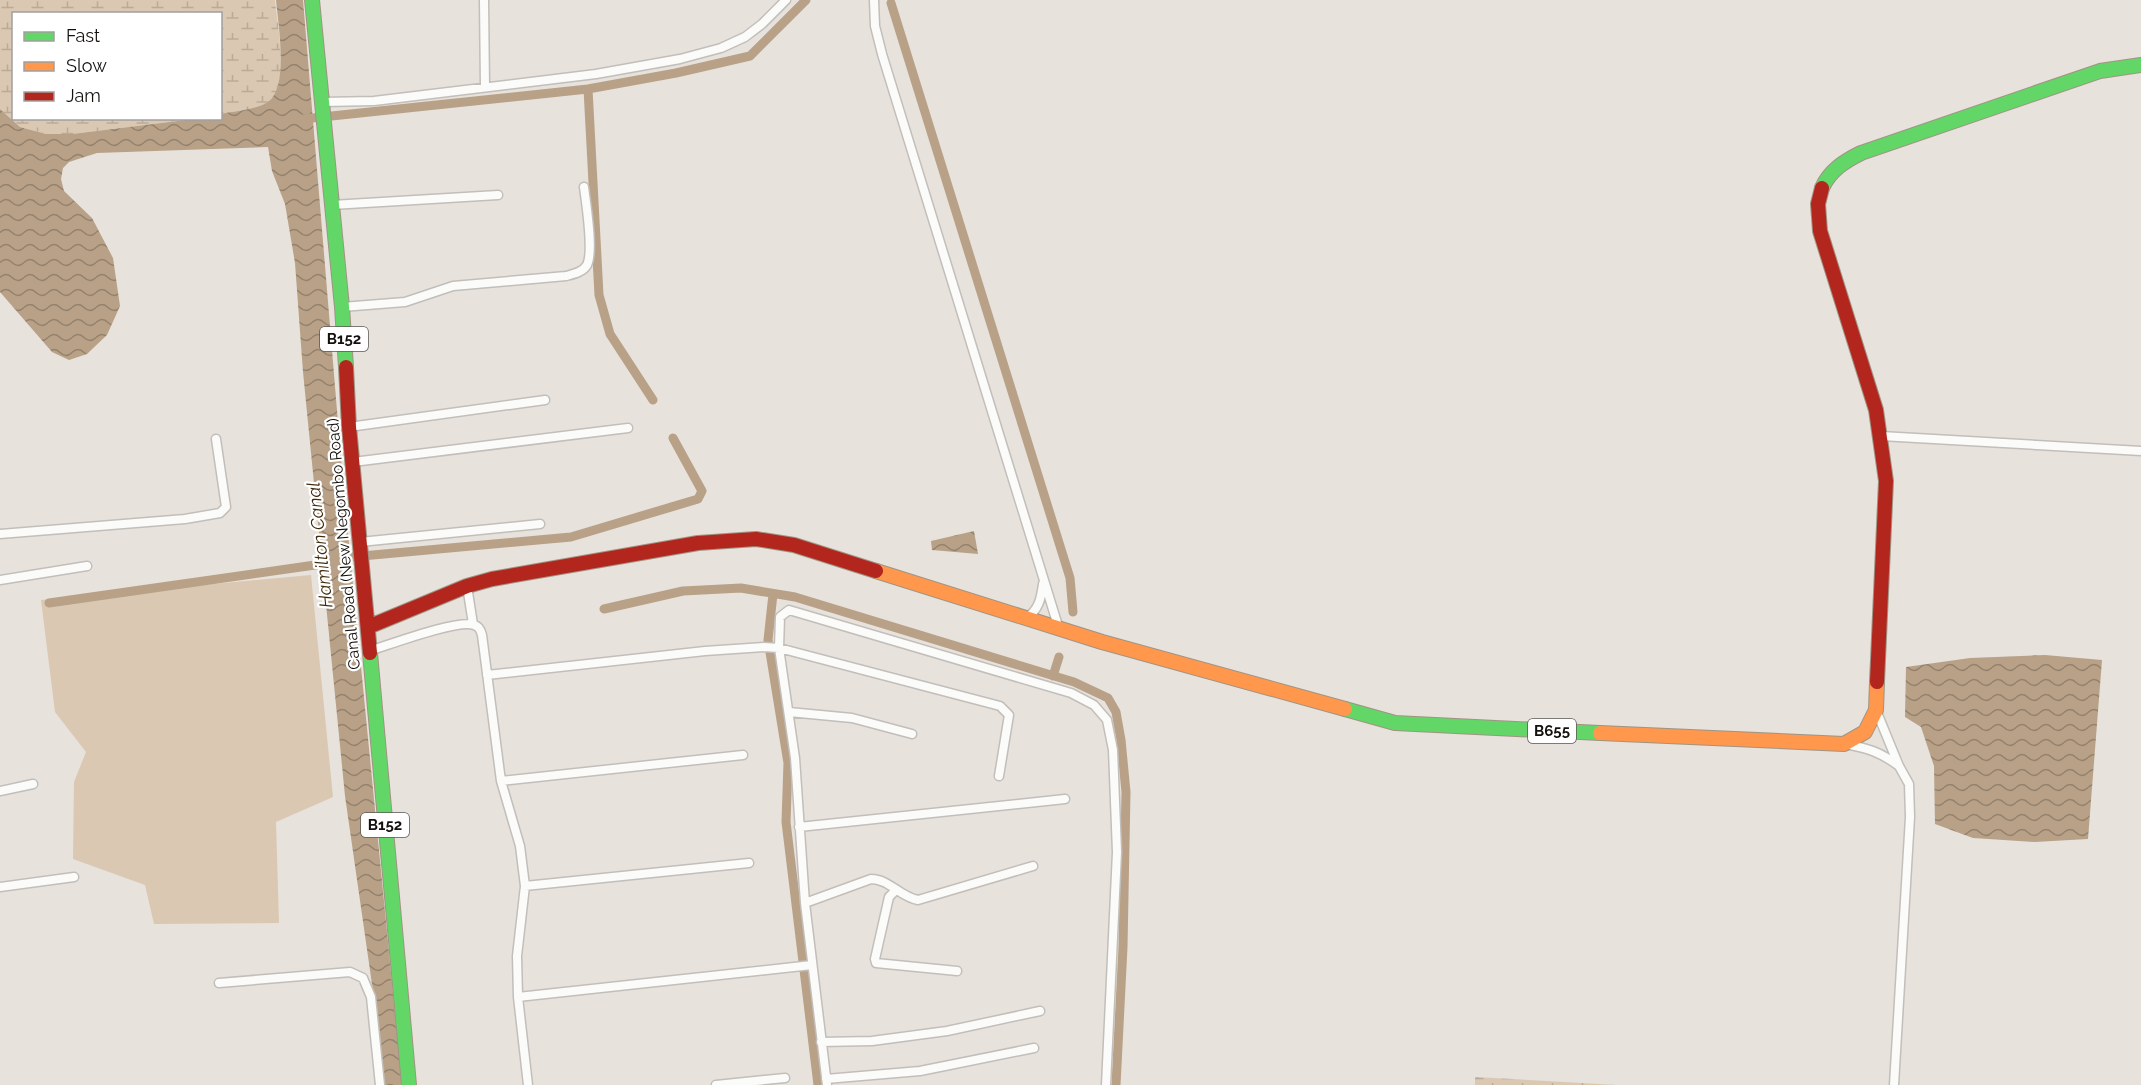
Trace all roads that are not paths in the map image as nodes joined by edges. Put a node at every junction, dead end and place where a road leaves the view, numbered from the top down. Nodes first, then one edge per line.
1 (312, 0) edge
2 (484, 0) edge
3 (786, 0) edge
4 (874, 0) edge
5 (2141, 65) edge
6 (485, 87) junction
7 (323, 104) junction
8 (584, 187) dead end
9 (498, 195) dead end
10 (332, 205) junction
11 (342, 307) junction
12 (545, 400) dead end
13 (349, 427) junction
14 (628, 428) dead end
15 (1881, 436) junction
16 (216, 439) dead end
17 (2141, 451) edge
18 (353, 462) junction
19 (540, 524) dead end
20 (0, 534) edge
21 (361, 544) junction
22 (87, 566) dead end
23 (0, 580) edge
24 (1043, 580) junction
25 (466, 586) junction
26 (1026, 619) junction
27 (473, 624) junction
28 (368, 627) junction
29 (1059, 629) junction
30 (777, 648) junction
31 (369, 651) junction
32 (487, 675) junction
33 (1876, 710) junction
34 (789, 712) junction
35 (912, 734) dead end
36 (1844, 744) junction
37 (742, 755) dead end
38 (1899, 766) junction
39 (999, 776) dead end
40 (501, 781) junction
41 (33, 784) dead end
42 (0, 791) edge
43 (1065, 799) dead end
44 (799, 827) junction
45 (748, 863) dead end
46 (1033, 866) dead end
47 (74, 877) dead end
48 (525, 886) junction
49 (0, 887) edge
50 (896, 890) junction
51 (805, 903) junction
52 (810, 965) junction
53 (957, 971) dead end
54 (219, 983) dead end
55 (518, 997) junction
56 (1040, 1011) dead end
57 (821, 1042) junction
58 (1034, 1048) dead end
59 (785, 1078) dead end
60 (826, 1082) edge
61 (380, 1085) edge
62 (410, 1085) edge
63 (528, 1085) edge
64 (716, 1085) edge
65 (1106, 1085) edge
66 (1894, 1085) edge

1 - 7 main road, Canal Road (New Negombo Road) / B152
2 - 6 street
3 - 6 street
4 - 24 street
5 - 15 main road
6 - 7 street
7 - 10 main road, Canal Road (New Negombo Road) / B152
8 - 11 street
9 - 10 street
10 - 11 main road, Canal Road (New Negombo Road) / B152
11 - 13 main road, Canal Road (New Negombo Road) / B152
12 - 13 street
13 - 18 main road, Canal Road (New Negombo Road) / B152
14 - 18 street
15 - 17 street
15 - 33 main road
16 - 20 street
18 - 21 main road, Canal Road (New Negombo Road) / B152
19 - 21 street
21 - 28 main road, Canal Road (New Negombo Road) / B152
22 - 23 street
24 - 26 street
24 - 29 street
25 - 26 main road, B655
25 - 27 street
25 - 28 main road, B655
26 - 29 main road, B655
27 - 31 street
27 - 32 street
28 - 31 main road, Canal Road (New Negombo Road) / B152
29 - 36 main road, B655
30 - 32 street
30 - 34 street
30 - 39 street
30 - 65 street
31 - 62 main road, Canal Road (New Negombo Road) / B152
32 - 40 street
33 - 36 main road
33 - 38 street
34 - 35 street
34 - 44 street
36 - 38 street
37 - 40 street
38 - 66 street
40 - 48 street
41 - 42 street
43 - 44 street
44 - 51 street
45 - 48 street
46 - 50 street
47 - 49 street
48 - 55 street
50 - 51 street
50 - 53 street
51 - 52 street
52 - 55 street
52 - 57 street
54 - 61 street
55 - 63 street
56 - 57 street
57 - 60 street
58 - 60 street
59 - 64 street

